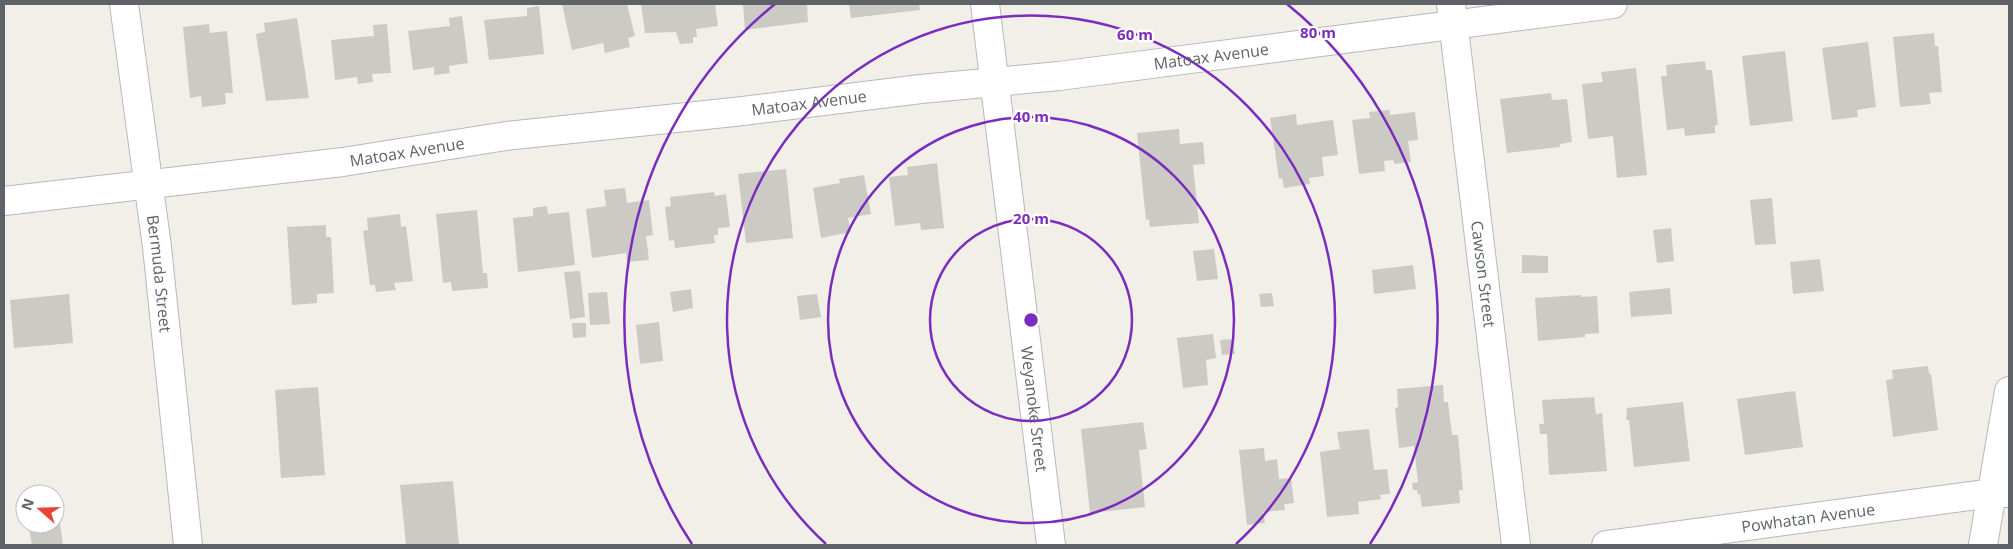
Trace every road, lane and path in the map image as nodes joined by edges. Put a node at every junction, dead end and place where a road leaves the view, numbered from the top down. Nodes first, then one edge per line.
1 (124, 4) edge
2 (985, 4) edge
3 (1614, 4) edge
4 (1452, 14) edge
5 (994, 82) junction
6 (149, 184) junction
7 (4, 201) edge
8 (2009, 391) edge
9 (2001, 493) edge
10 (188, 545) edge
11 (1051, 545) edge
12 (1516, 545) edge
13 (1606, 545) edge
14 (1983, 545) edge

1 - 6 street, Bermuda Street
2 - 5 street, Weyanoke Street
3 - 4 street, Matoax Avenue
4 - 5 street, Matoax Avenue
4 - 12 street, Cawson Street
5 - 6 street, Matoax Avenue
5 - 11 street, Weyanoke Street
6 - 7 street, Matoax Avenue
6 - 10 street, Bermuda Street
8 - 9 street
9 - 13 street, Powhatan Avenue
9 - 14 street

